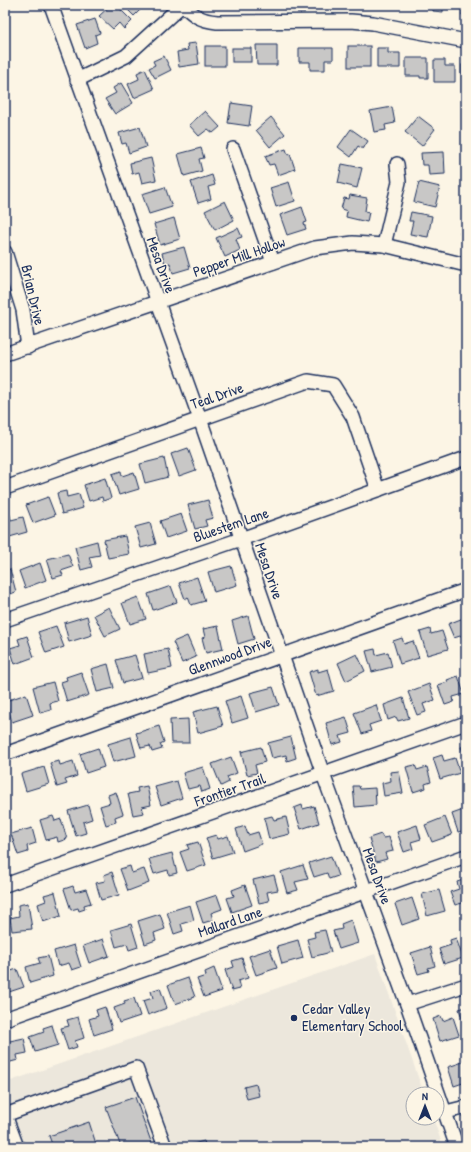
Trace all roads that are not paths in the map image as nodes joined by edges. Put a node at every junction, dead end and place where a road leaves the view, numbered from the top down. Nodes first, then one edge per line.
1 (51, 5) edge
2 (182, 5) edge
3 (466, 41) edge
4 (77, 80) junction
5 (233, 149) dead end
6 (397, 164) dead end
7 (384, 245) junction
8 (5, 252) edge
9 (273, 262) junction
10 (466, 265) edge
11 (157, 302) junction
12 (28, 347) junction
13 (5, 354) edge
14 (200, 419) junction
15 (466, 458) edge
16 (5, 488) edge
17 (378, 490) junction
18 (241, 539) junction
19 (466, 590) edge
20 (5, 620) edge
21 (281, 655) junction
22 (466, 723) edge
23 (5, 754) edge
24 (323, 774) junction
25 (466, 856) edge
26 (5, 885) edge
27 (366, 891) junction
28 (466, 984) edge
29 (407, 1004) junction
30 (5, 1019) edge
31 (466, 1107) edge
32 (446, 1112) junction
33 (5, 1115) edge
34 (17, 1147) edge
35 (165, 1147) edge
36 (457, 1147) edge

1 - 4 street, Mesa Drive
2 - 3 street
2 - 4 street
4 - 11 street, Mesa Drive
5 - 9 street
6 - 7 street
7 - 9 street, Pepper Mill Hollow
7 - 10 street, Pepper Mill Hollow
8 - 12 street, Brian Drive
9 - 11 street, Pepper Mill Hollow
11 - 12 street, Pepper Mill Hollow
11 - 14 street, Mesa Drive
12 - 13 street, Pepper Mill Hollow
14 - 16 street, Teal Drive
14 - 17 street, Teal Drive
14 - 18 street, Mesa Drive
15 - 17 street, Bluestem Lane
17 - 18 street, Bluestem Lane
18 - 20 street, Bluestem Lane
18 - 21 street, Mesa Drive
19 - 21 street, Glennwood Drive
21 - 23 street, Glennwood Drive
21 - 24 street, Mesa Drive
22 - 24 street, Frontier Trail
24 - 26 street, Frontier Trail
24 - 27 street, Mesa Drive
25 - 27 street, Mallard Lane
27 - 29 street, Mesa Drive
27 - 30 street, Mallard Lane
28 - 29 street
29 - 32 street, Mesa Drive
31 - 32 street
32 - 36 street, Mesa Drive
33 - 34 street
33 - 35 street

